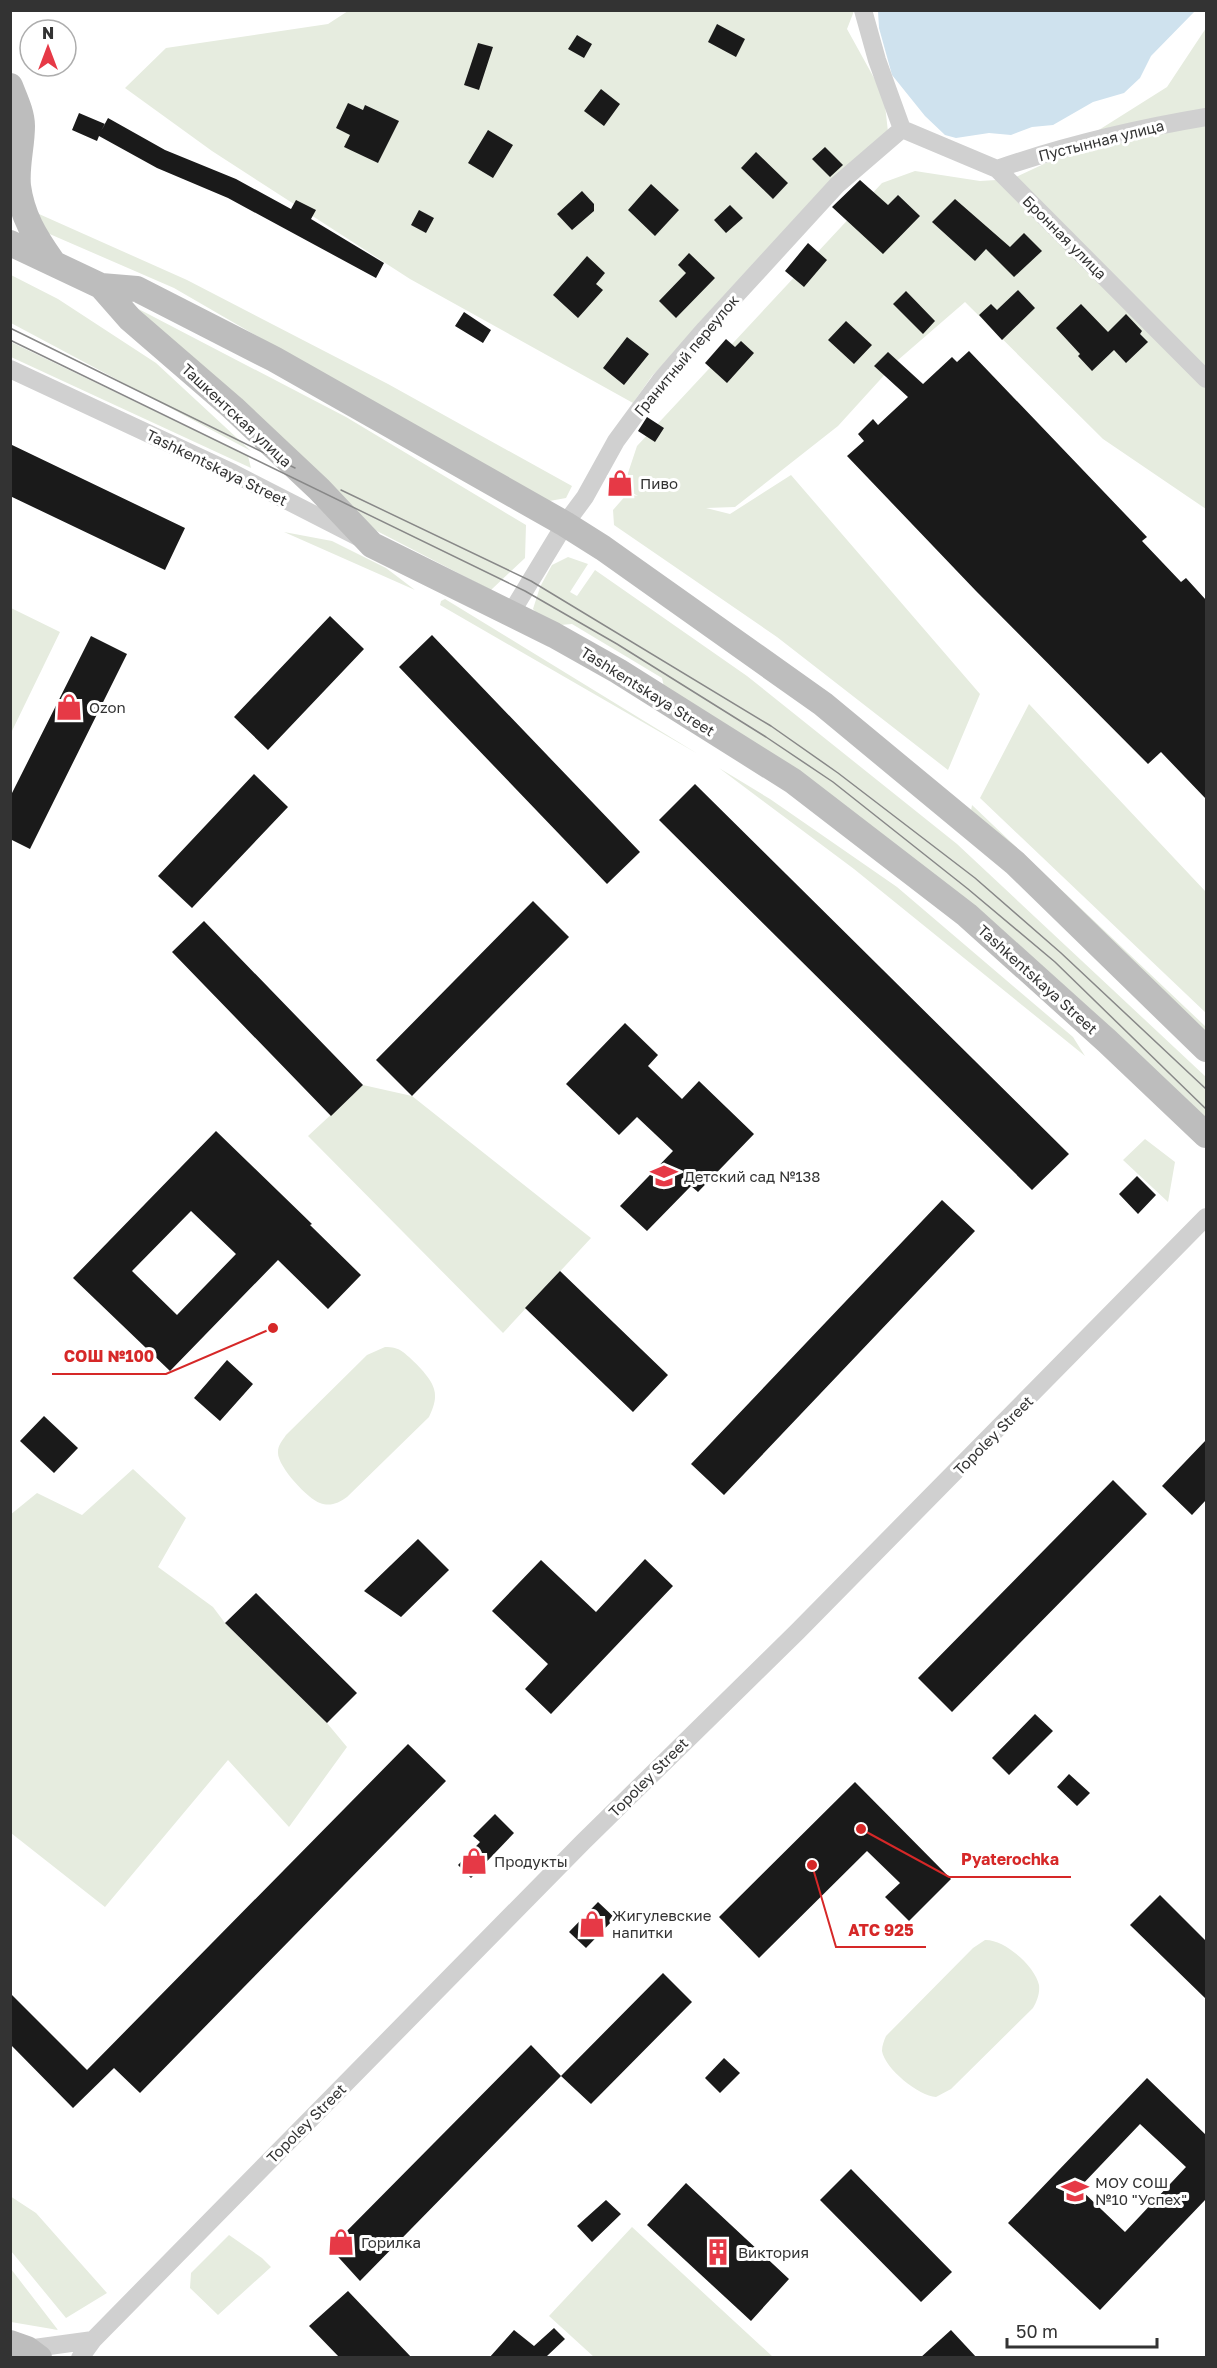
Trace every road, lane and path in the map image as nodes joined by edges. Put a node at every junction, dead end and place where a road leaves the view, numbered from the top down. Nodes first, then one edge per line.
1 (863, 10) edge
2 (10, 86) edge
3 (1206, 117) edge
4 (902, 129) junction
5 (14, 155) edge
6 (997, 169) junction
7 (10, 243) edge
8 (53, 264) junction
9 (101, 286) junction
10 (10, 369) edge
11 (1206, 379) edge
12 (565, 524) junction
13 (372, 545) junction
14 (511, 613) junction
15 (1206, 1049) edge
16 (1206, 1135) edge
17 (1206, 1217) edge
18 (93, 2340) junction
19 (25, 2350) edge
20 (80, 2358) edge

1 - 4 street
2 - 5 main road
3 - 6 street, Пустынная улица
4 - 6 street, Бронная улица
4 - 12 street, Гранитный переулок
5 - 8 main road
6 - 11 street, Бронная улица
7 - 8 main road, Ташкентская улица
8 - 9 main road, Ташкентская улица
9 - 12 main road, Ташкентская улица
9 - 13 main road, Ташкентская улица
10 - 13 street, Tashkentskaya Street
12 - 14 street, Гранитный переулок
12 - 15 main road
13 - 14 main road, Tashkentskaya Street
14 - 16 main road, Tashkentskaya Street
17 - 18 street, Topoley Street
18 - 19 street
18 - 20 street, Topoley Street

